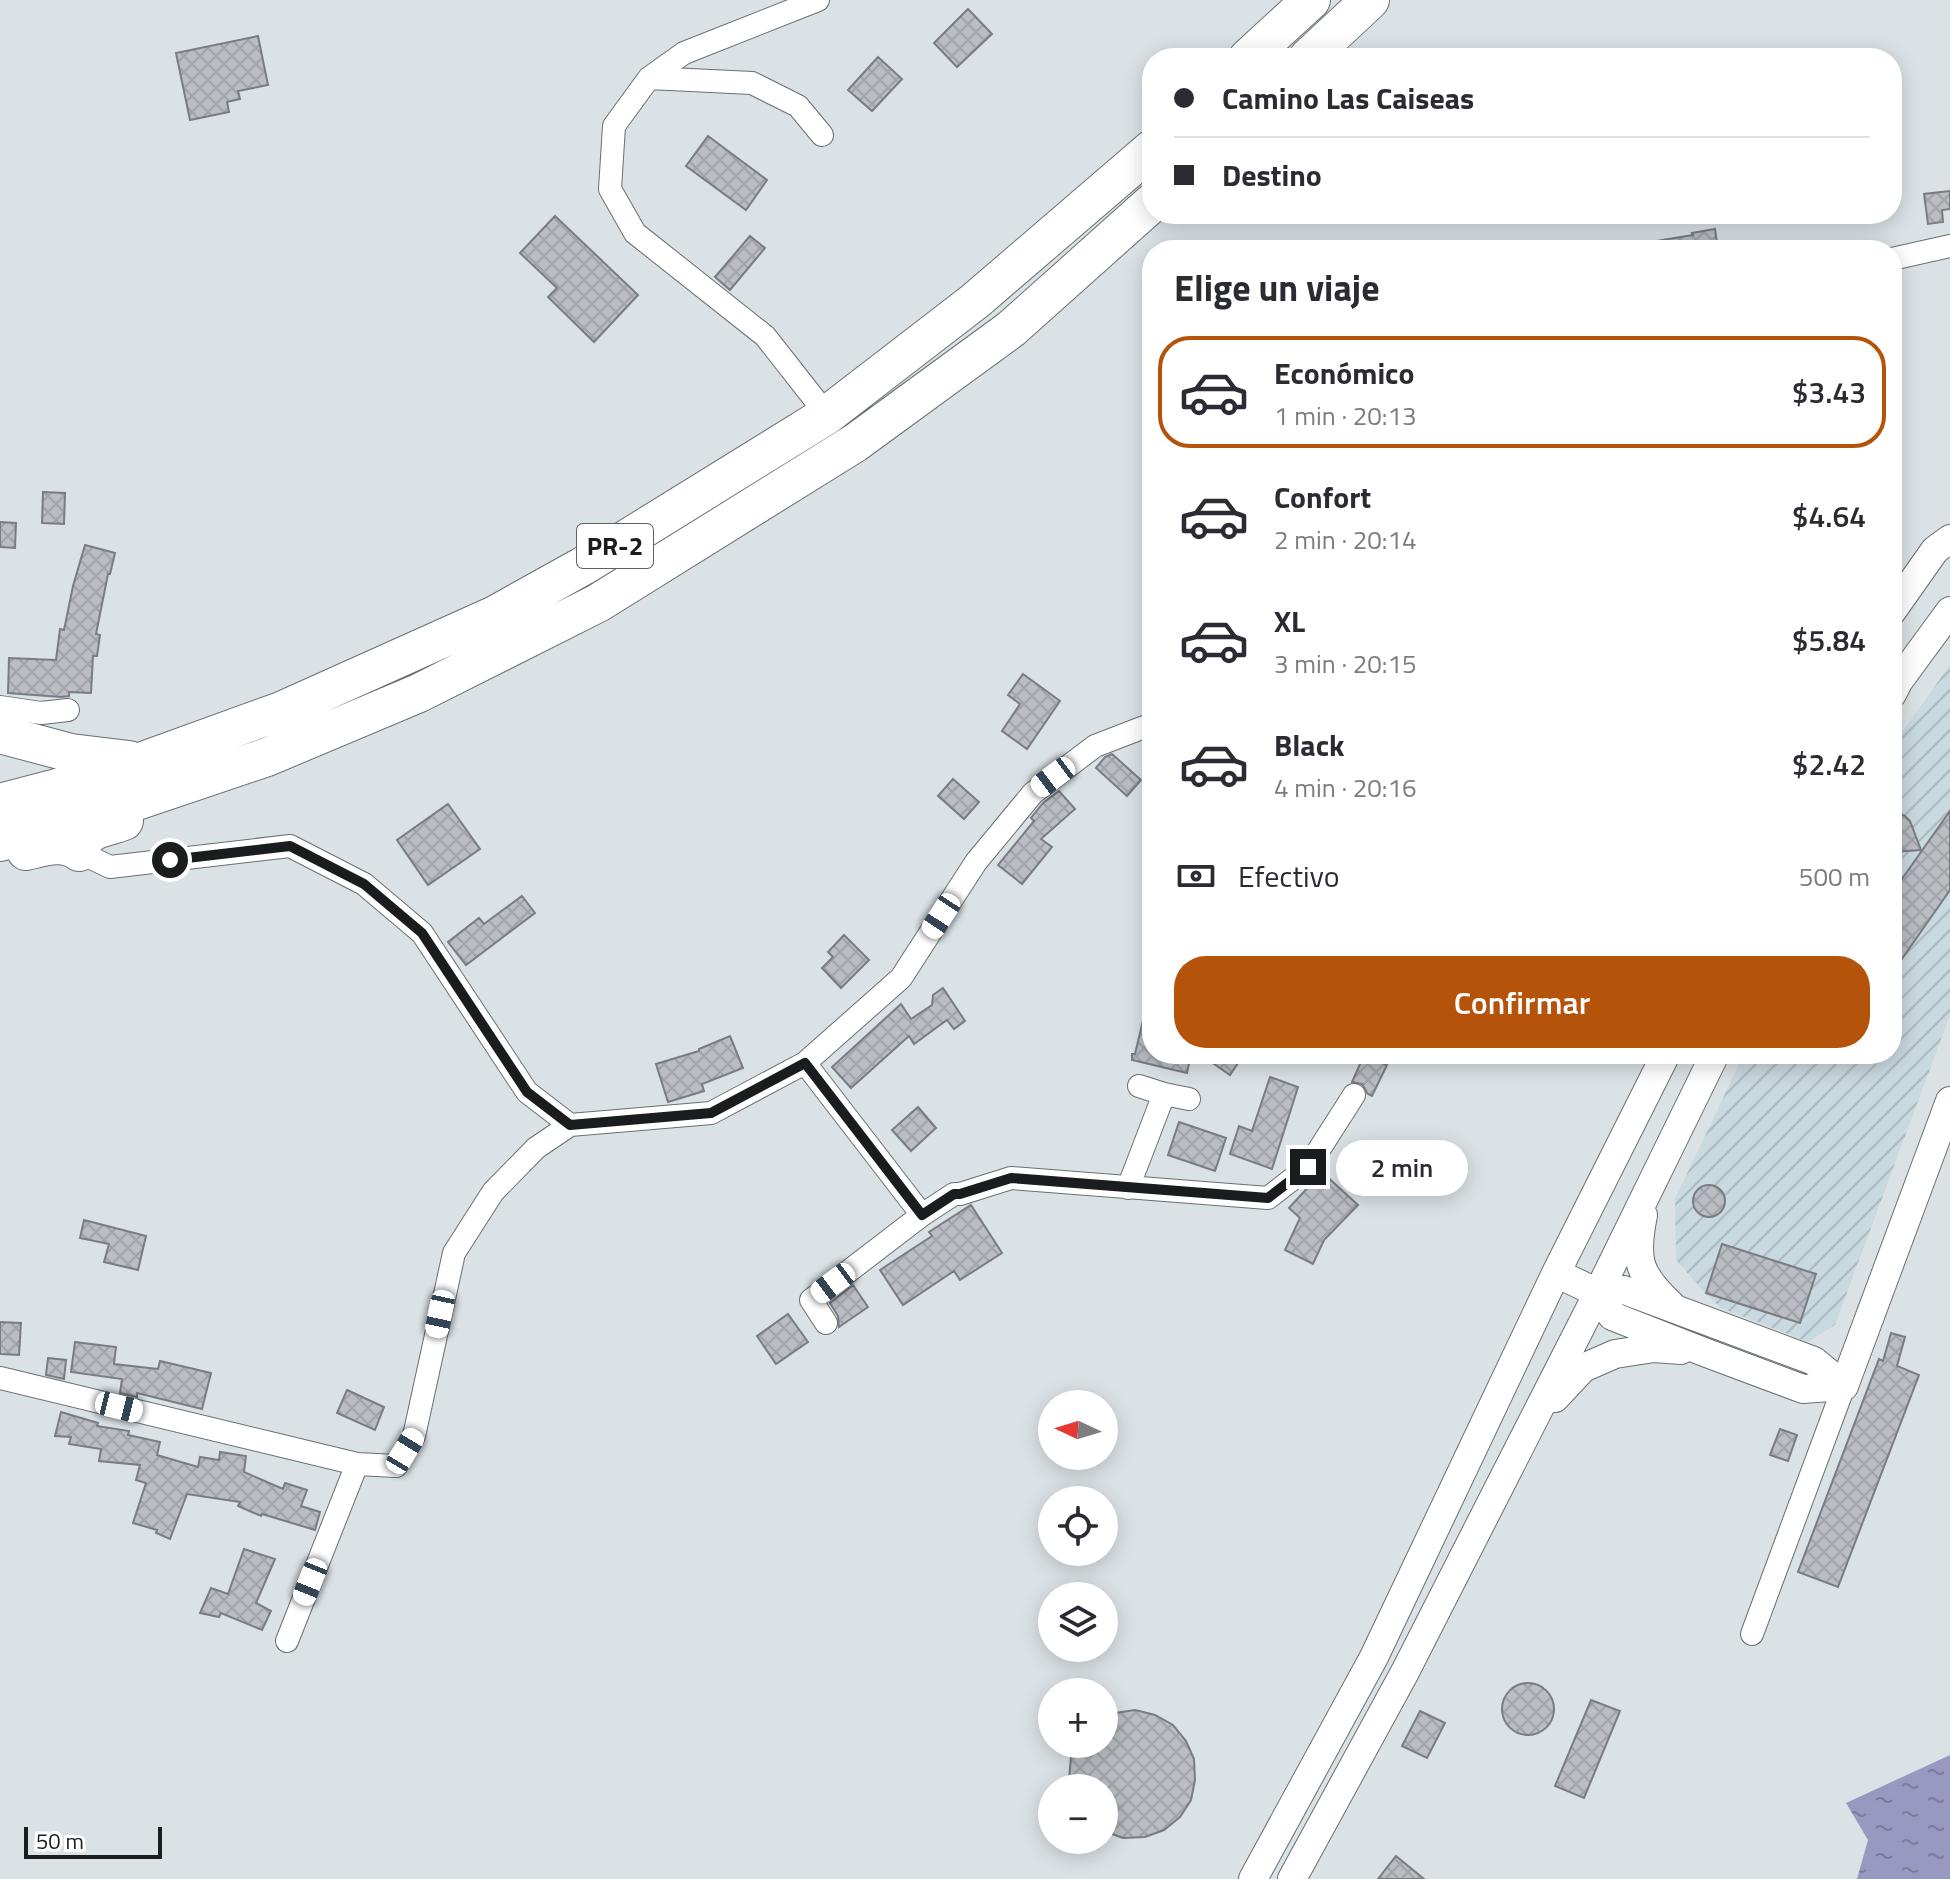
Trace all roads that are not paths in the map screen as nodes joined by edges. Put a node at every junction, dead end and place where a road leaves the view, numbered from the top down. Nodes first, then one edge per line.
1 (818, 0) edge
2 (1311, 0) edge
3 (1370, 0) edge
4 (1259, 48) edge
5 (1319, 48) edge
6 (649, 78) junction
7 (822, 135) dead end
8 (1142, 158) edge
9 (1142, 212) edge
10 (1950, 246) edge
11 (1902, 257) edge
12 (827, 415) junction
13 (1950, 539) edge
14 (1902, 597) edge
15 (1950, 611) edge
16 (1902, 677) edge
17 (0, 707) edge
18 (68, 710) dead end
19 (1142, 728) edge
20 (0, 734) edge
21 (0, 749) edge
22 (140, 762) junction
23 (196, 781) junction
24 (4, 802) edge
25 (0, 842) edge
26 (79, 852) junction
27 (0, 857) edge
28 (805, 1063) junction
29 (1661, 1064) edge
30 (1710, 1064) edge
31 (1139, 1086) dead end
32 (1164, 1094) junction
33 (1354, 1095) dead end
34 (1189, 1099) dead end
35 (1950, 1101) edge
36 (570, 1125) junction
37 (1128, 1188) junction
38 (1648, 1190) junction
39 (922, 1215) junction
40 (1556, 1273) junction
41 (1598, 1293) junction
42 (1678, 1311) junction
43 (826, 1323) dead end
44 (1704, 1352) junction
45 (0, 1378) edge
46 (1844, 1386) junction
47 (1530, 1425) junction
48 (357, 1464) junction
49 (1752, 1634) dead end
50 (287, 1641) dead end
51 (1336, 1726) junction
52 (1366, 1743) junction
53 (1253, 1879) edge
54 (1292, 1879) edge

1 - 6 street
2 - 4 highway
3 - 5 highway
6 - 7 street
6 - 12 street
8 - 12 highway, PR-2
9 - 23 highway, PR-2
10 - 11 street
12 - 22 highway, PR-2
13 - 14 street
15 - 16 street
17 - 18 street
19 - 28 street
20 - 22 highway
21 - 24 highway
22 - 24 highway, PR-2
23 - 25 highway, PR-2
23 - 26 highway
26 - 27 highway
26 - 36 street
28 - 36 street
28 - 39 street
29 - 40 street
30 - 38 street
31 - 32 street
32 - 34 street
32 - 37 street
33 - 37 street
35 - 46 street
36 - 48 street
37 - 39 street
38 - 41 street
38 - 42 street
39 - 43 street
40 - 41 street
40 - 51 street
41 - 42 street
41 - 44 street
41 - 47 street
42 - 46 street
44 - 46 street
44 - 47 street
45 - 48 street
46 - 49 street
47 - 52 street
48 - 50 street
51 - 52 street
51 - 53 street
52 - 54 street

